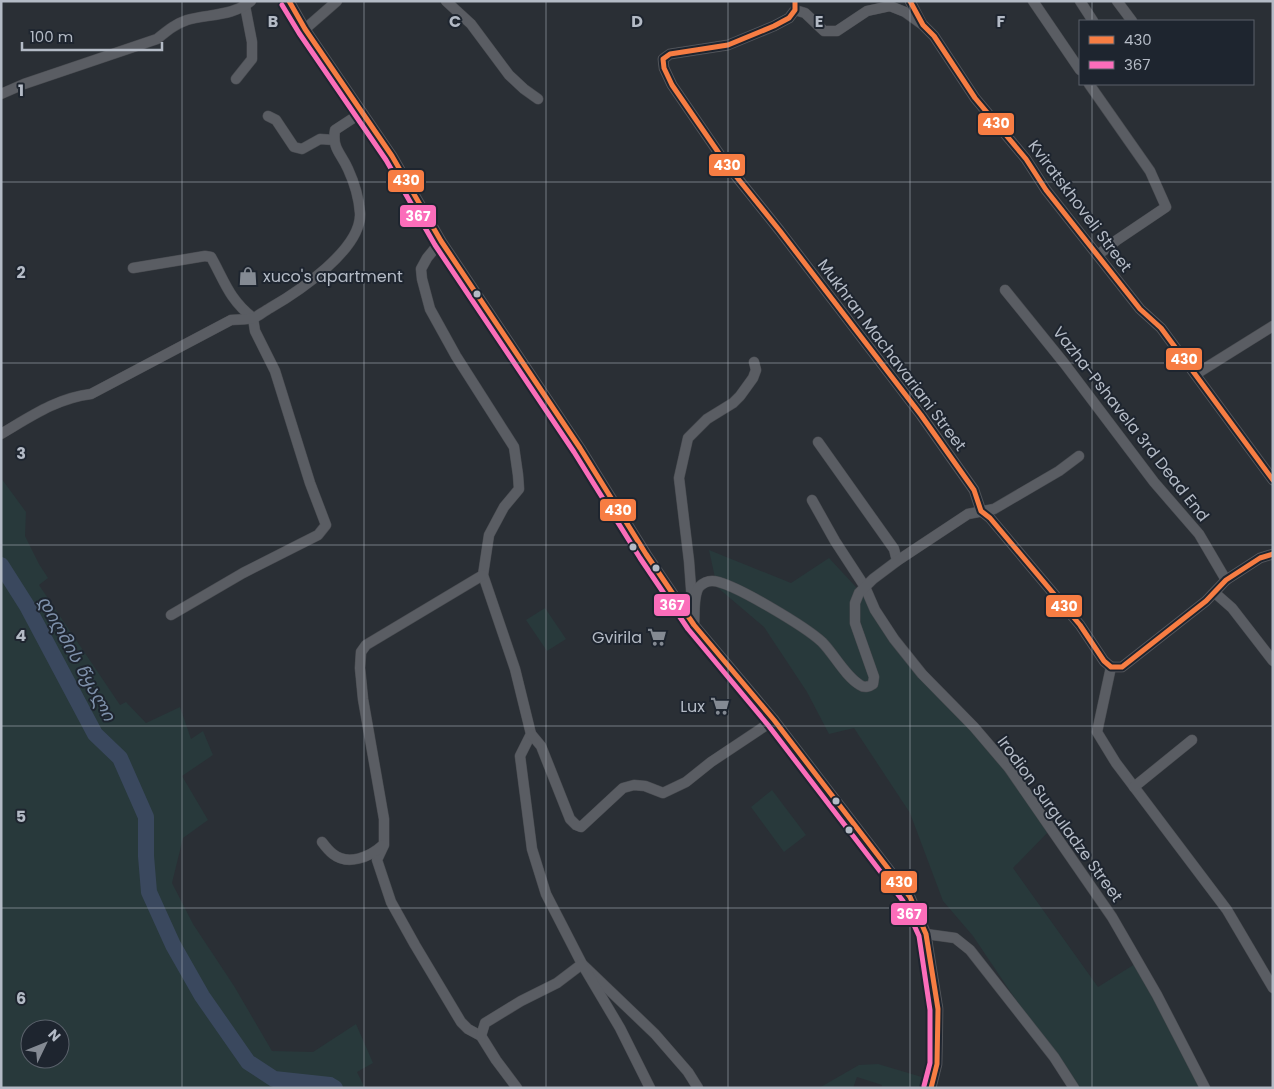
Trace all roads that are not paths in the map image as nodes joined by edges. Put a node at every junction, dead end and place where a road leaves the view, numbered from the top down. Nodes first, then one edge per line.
1 (289, 1) edge
2 (337, 1) edge
3 (446, 1) edge
4 (878, 1) edge
5 (910, 1) edge
6 (1033, 1) edge
7 (1080, 1) edge
8 (1117, 1) edge
9 (248, 4) edge
10 (795, 6) edge
11 (867, 11) junction
12 (1093, 20) edge
13 (1131, 20) edge
14 (923, 25) junction
15 (305, 29) junction
16 (1079, 69) edge
17 (236, 79) dead end
18 (1090, 85) edge
19 (1, 94) edge
20 (538, 99) dead end
21 (361, 113) junction
22 (268, 116) dead end
23 (334, 140) junction
24 (441, 242) junction
25 (1098, 255) junction
26 (133, 268) dead end
27 (1004, 290) dead end
28 (253, 318) junction
29 (1273, 326) edge
30 (754, 362) dead end
31 (1196, 374) junction
32 (1, 434) edge
33 (818, 442) dead end
34 (1079, 456) dead end
35 (1273, 480) edge
36 (812, 500) dead end
37 (981, 512) junction
38 (1273, 554) edge
39 (897, 561) junction
40 (483, 575) junction
41 (1226, 580) junction
42 (865, 587) junction
43 (1215, 593) junction
44 (171, 615) dead end
45 (694, 625) junction
46 (1273, 661) edge
47 (1111, 667) junction
48 (774, 720) junction
49 (531, 734) junction
50 (1192, 740) dead end
51 (1134, 788) junction
52 (322, 842) dead end
53 (384, 845) junction
54 (926, 934) junction
55 (582, 964) junction
56 (1273, 988) edge
57 (480, 1036) junction
58 (517, 1088) edge
59 (650, 1088) edge
60 (698, 1088) edge
61 (931, 1088) edge
62 (1074, 1088) edge
63 (1205, 1088) edge

1 - 15 street
2 - 15 street
3 - 20 street
4 - 11 street
5 - 14 street
6 - 16 street
7 - 12 street
8 - 13 street
9 - 17 street
9 - 19 street
10 - 11 street, Kviratskhoveli Street
10 - 37 street, Mukhran Machavariani Street
11 - 14 street, Kviratskhoveli Street
14 - 25 street, Kviratskhoveli Street
15 - 21 street
18 - 25 street
21 - 23 street
21 - 24 street
22 - 23 street
23 - 28 street
24 - 40 street
24 - 45 street
25 - 31 street, Kviratskhoveli Street
26 - 28 street
27 - 41 street, Vazha-Pshavela 3rd Dead End
28 - 32 street
28 - 44 street
29 - 31 street
30 - 45 street
31 - 35 street, Kviratskhoveli Street
33 - 39 street
34 - 37 street
36 - 42 street, Irodion Surguladze Street
37 - 39 street
37 - 47 street, Mukhran Machavariani Street
38 - 41 street
39 - 42 street
40 - 49 street
40 - 53 street
41 - 43 street
42 - 45 street
42 - 63 street, Irodion Surguladze Street
43 - 46 street
43 - 47 street
45 - 48 street
47 - 51 street
48 - 49 street
48 - 54 street
49 - 55 street
50 - 51 street
51 - 56 street
52 - 53 street
53 - 57 street
54 - 61 street
54 - 62 street
55 - 57 street
55 - 59 street
55 - 60 street
57 - 58 street

